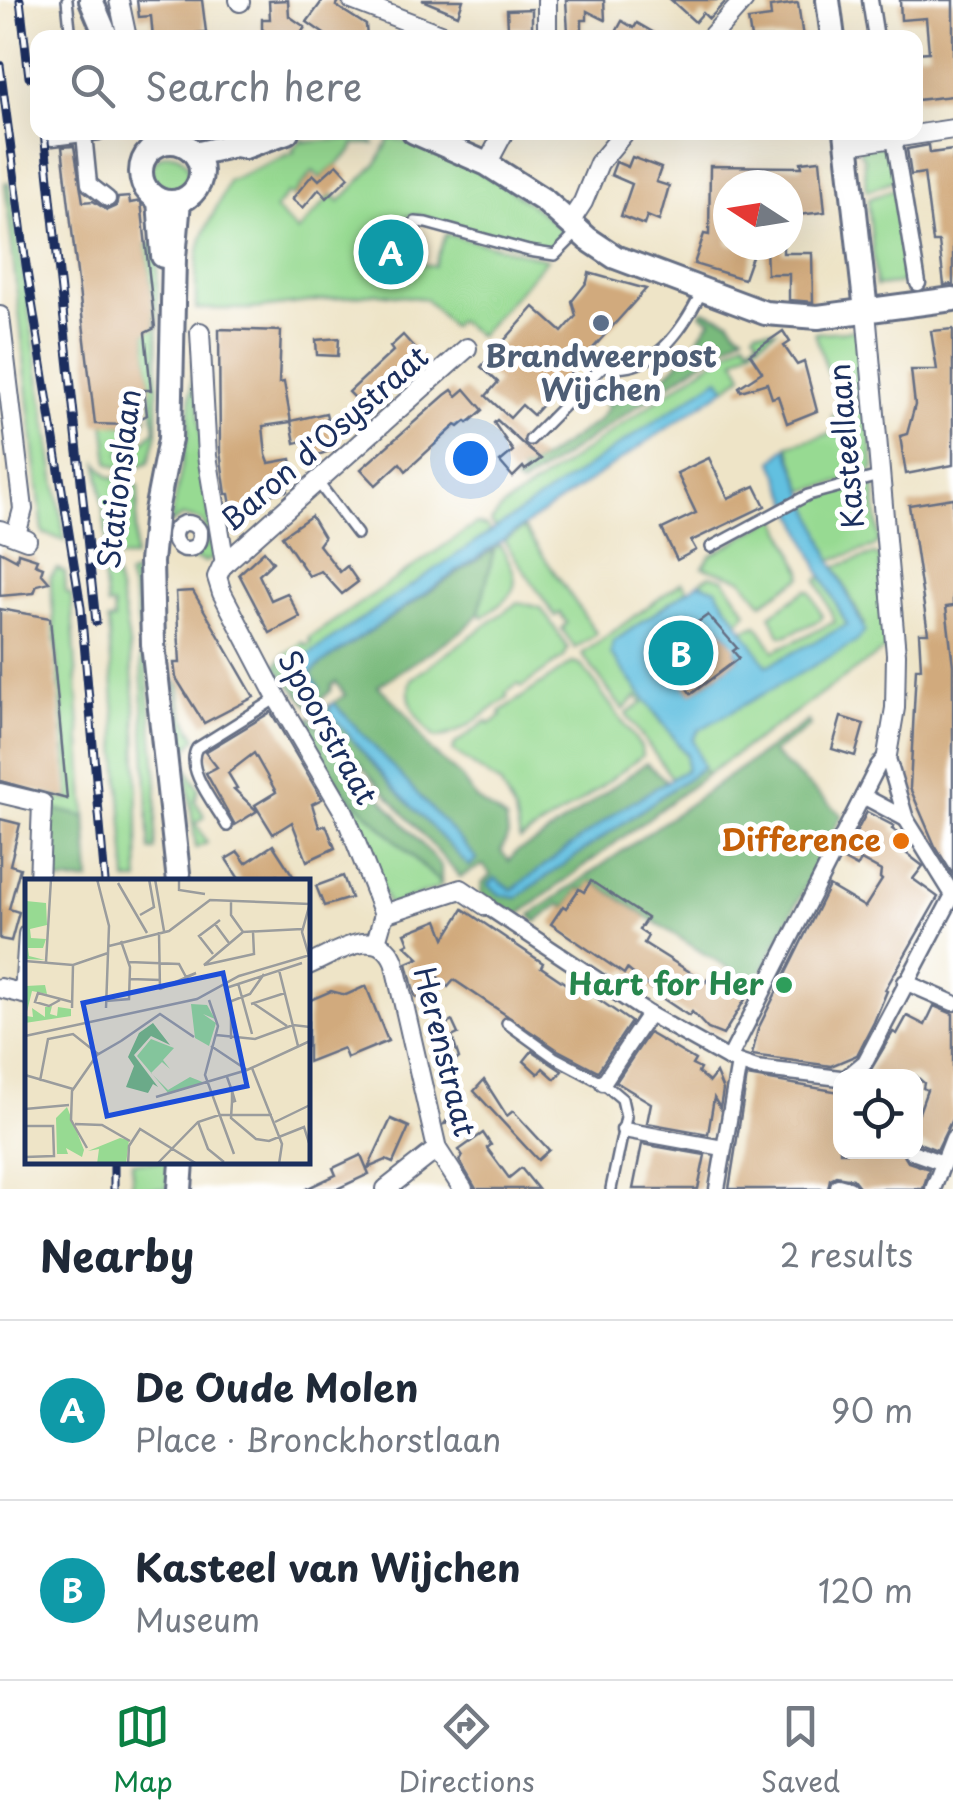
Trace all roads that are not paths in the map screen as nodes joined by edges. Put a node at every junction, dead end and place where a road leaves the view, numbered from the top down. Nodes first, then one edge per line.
1 (67, 0) edge
2 (91, 0) edge
3 (120, 0) edge
4 (352, 0) edge
5 (547, 0) edge
6 (744, 0) edge
7 (828, 0) edge
8 (870, 0) edge
9 (70, 30) edge
10 (104, 30) edge
11 (126, 30) edge
12 (429, 30) edge
13 (547, 30) edge
14 (717, 30) edge
15 (832, 30) edge
16 (875, 30) edge
17 (953, 129) edge
18 (923, 132) edge
19 (92, 140) edge
20 (173, 140) edge
21 (432, 140) edge
22 (500, 140) edge
23 (619, 140) edge
24 (847, 140) edge
25 (895, 140) edge
26 (145, 142) edge
27 (236, 145) edge
28 (198, 164) junction
29 (487, 164) junction
30 (108, 199) dead end
31 (169, 200) junction
32 (574, 226) junction
33 (405, 232) dead end
34 (918, 284) dead end
35 (702, 292) junction
36 (953, 299) edge
37 (866, 312) junction
38 (0, 316) edge
39 (200, 332) dead end
40 (467, 348) dead end
41 (530, 440) dead end
42 (879, 476) junction
43 (317, 481) junction
44 (358, 534) dead end
45 (14, 535) edge
46 (711, 548) dead end
47 (222, 568) junction
48 (277, 698) junction
49 (887, 755) junction
50 (0, 793) edge
51 (862, 796) junction
52 (906, 819) junction
53 (228, 826) dead end
54 (38, 879) edge
55 (178, 879) edge
56 (951, 886) edge
57 (486, 906) joint
58 (384, 914) junction
59 (376, 942) junction
60 (310, 964) edge
61 (906, 982) junction
62 (0, 988) edge
63 (25, 994) edge
64 (953, 1003) edge
65 (649, 1014) junction
66 (507, 1024) dead end
67 (734, 1061) junction
68 (856, 1069) edge
69 (833, 1077) edge
70 (603, 1082) junction
71 (624, 1130) junction
72 (953, 1138) edge
73 (723, 1148) junction
74 (436, 1149) junction
75 (923, 1156) edge
76 (944, 1163) junction
77 (173, 1164) edge
78 (182, 1164) edge
79 (177, 1189) edge
80 (386, 1189) edge
81 (463, 1189) edge
82 (611, 1189) edge
83 (716, 1189) edge
84 (934, 1189) edge

1 - 9 lane
2 - 10 street
3 - 11 street
4 - 12 street
5 - 13 street
6 - 14 street
7 - 15 street
8 - 16 street
17 - 18 street
19 - 30 street
20 - 28 street
21 - 29 street
22 - 29 street
23 - 32 street
24 - 37 street, Kasteellaan
25 - 34 street
26 - 31 street
27 - 28 street
28 - 31 street
29 - 32 street
31 - 55 street, Stationslaan
32 - 33 lane
32 - 35 street
35 - 37 street
35 - 41 lane
36 - 37 street
37 - 42 street, Kasteellaan
38 - 45 street
39 - 47 street, Spoorstraat
40 - 43 street, Baron d'Osystraat
42 - 46 lane
42 - 49 street, Kasteellaan
43 - 44 lane
43 - 47 street, Baron d'Osystraat
47 - 48 street, Spoorstraat
48 - 53 lane
48 - 58 street, Spoorstraat
49 - 51 street, Kasteellaan
49 - 52 street, Kasteellaan
50 - 54 street
51 - 52 street
51 - 67 street, Kasteellaan
52 - 56 street, Kasteellaan
56 - 61 street
57 - 58 street
57 - 65 street
58 - 59 street
59 - 60 street, Herenstraat
59 - 74 street, Herenstraat
61 - 64 street
61 - 68 street
62 - 63 street
65 - 67 street
65 - 70 street
66 - 70 lane
67 - 69 street
67 - 73 street, Kasteellaan
70 - 71 lane
71 - 73 street
71 - 82 lane
72 - 76 street
73 - 83 street, Kasteellaan
74 - 80 street
74 - 81 street, Herenstraat
75 - 76 street
76 - 84 street
77 - 79 street
78 - 79 street

